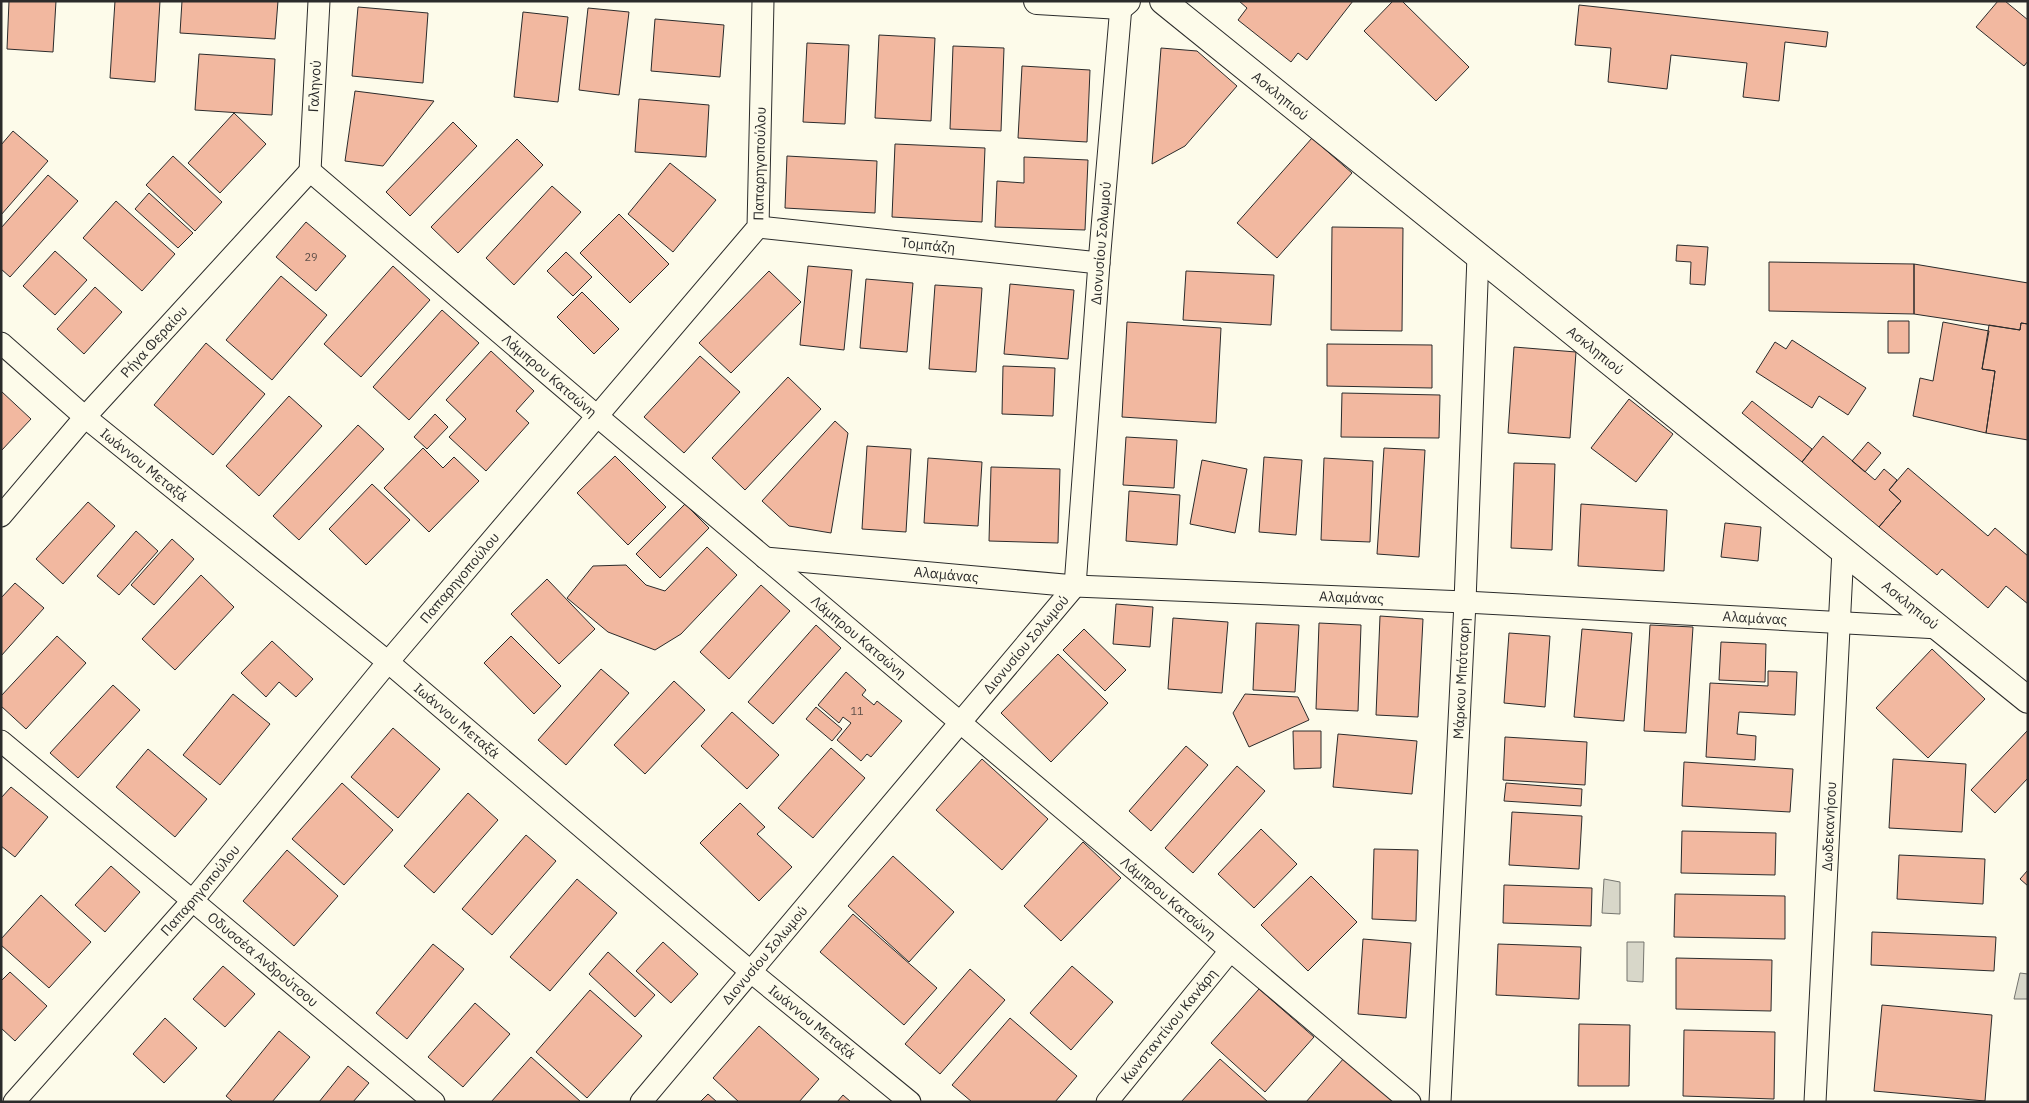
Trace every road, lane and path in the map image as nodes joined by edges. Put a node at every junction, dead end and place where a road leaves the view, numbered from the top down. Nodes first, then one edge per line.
1 (319, 1) edge
2 (763, 1) edge
3 (1037, 1) edge
4 (1163, 1) edge
5 (1124, 4) edge
6 (310, 171) junction
7 (758, 227) junction
8 (1478, 256) junction
9 (1100, 263) junction
10 (1, 343) edge
11 (597, 416) junction
12 (85, 417) junction
13 (1, 516) edge
14 (1843, 550) junction
15 (765, 558) junction
16 (1075, 586) junction
17 (1465, 602) junction
18 (1838, 622) junction
19 (1939, 628) junction
20 (388, 662) junction
21 (2028, 700) edge
22 (959, 723) junction
23 (1, 741) edge
24 (193, 900) junction
25 (1230, 951) junction
26 (750, 971) junction
27 (14, 1102) edge
28 (434, 1102) edge
29 (641, 1102) edge
30 (910, 1102) edge
31 (1107, 1102) edge
32 (1410, 1102) edge
33 (1440, 1102) edge
34 (1815, 1102) edge

1 - 6 street, Γαληνού
2 - 7 street, Παπαρηγοπούλου
3 - 5 street
4 - 8 street, Ασκληπιού
5 - 9 street, Διονυσίου Σολωμού
6 - 11 street, Λάμπρου Κατσώνη
6 - 12 street, Ρήγα Φεραίου
7 - 9 street, Τομπάζη
7 - 11 street, Παπαρηγοπούλου
8 - 14 street, Ασκληπιού
8 - 17 street, Μάρκου Μπότσαρη
9 - 16 street, Διονυσίου Σολωμού
10 - 12 street, Ιωάννου Μεταξά
11 - 15 street, Λάμπρου Κατσώνη
11 - 20 street, Παπαρηγοπούλου
12 - 13 street, Ρήγα Φεραίου
12 - 20 street, Ιωάννου Μεταξά
14 - 18 street, Δωδεκανήσου
14 - 19 street, Ασκληπιού
15 - 16 street, Αλαμάνας
15 - 22 street, Λάμπρου Κατσώνη
16 - 17 street, Αλαμάνας
16 - 22 street, Διονυσίου Σολωμού
17 - 18 street, Αλαμάνας
17 - 33 street, Μάρκου Μπότσαρη
18 - 19 street, Αλαμάνας
18 - 34 street, Δωδεκανήσου
19 - 21 street, Ασκληπιού
20 - 24 street, Παπαρηγοπούλου
20 - 26 street, Ιωάννου Μεταξά
22 - 25 street, Λάμπρου Κατσώνη
22 - 26 street, Διονυσίου Σολωμού
23 - 24 street, Οδυσσέα Ανδρούτσου
24 - 27 street, Παπαρηγοπούλου
24 - 28 street, Οδυσσέα Ανδρούτσου
25 - 31 street, Κωνσταντίνου Κανάρη
25 - 32 street, Λάμπρου Κατσώνη
26 - 29 street, Διονυσίου Σολωμού
26 - 30 street, Ιωάννου Μεταξά

